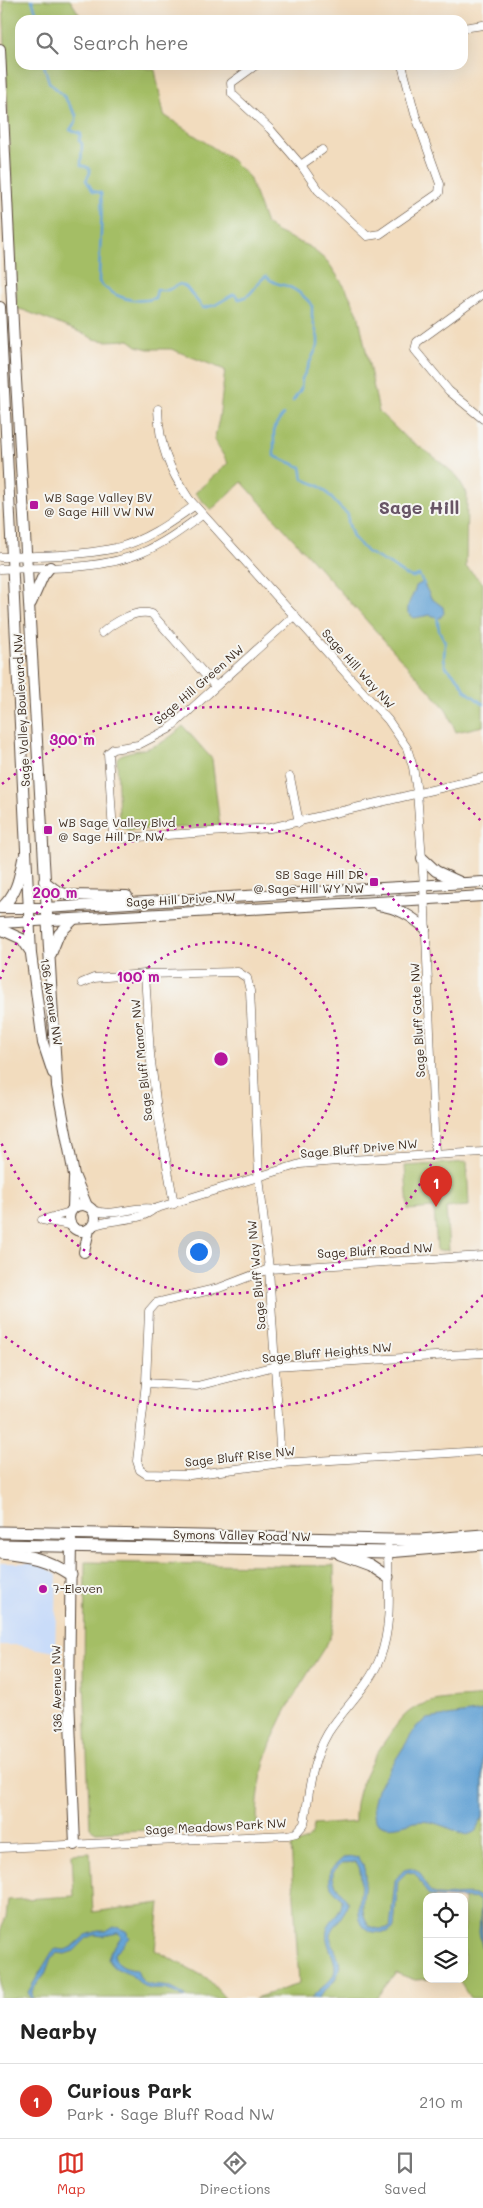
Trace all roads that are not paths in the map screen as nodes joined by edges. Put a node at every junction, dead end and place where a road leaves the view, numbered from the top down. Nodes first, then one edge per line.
1 (483, 25) edge
2 (468, 27) edge
3 (0, 49) edge
4 (249, 70) edge
5 (403, 70) edge
6 (322, 150) dead end
7 (301, 166) junction
8 (4, 222) edge
9 (483, 294) edge
10 (0, 307) edge
11 (158, 410) dead end
12 (483, 419) edge
13 (194, 506) junction
14 (202, 515) junction
15 (13, 556) junction
16 (27, 556) junction
17 (0, 557) edge
18 (50, 567) junction
19 (13, 568) junction
20 (28, 568) junction
21 (0, 569) edge
22 (30, 606) junction
23 (295, 615) junction
24 (102, 633) dead end
25 (215, 686) junction
26 (290, 777) dead end
27 (483, 778) edge
28 (417, 792) junction
29 (299, 823) junction
30 (26, 843) junction
31 (422, 858) junction
32 (44, 881) junction
33 (483, 882) edge
34 (463, 883) junction
35 (424, 886) junction
36 (483, 896) edge
37 (424, 898) junction
38 (150, 900) junction
39 (360, 902) junction
40 (1, 908) edge
41 (30, 908) junction
42 (45, 908) junction
43 (75, 919) junction
44 (30, 921) junction
45 (46, 921) junction
46 (0, 923) edge
47 (425, 928) junction
48 (0, 929) edge
49 (31, 954) junction
50 (50, 960) junction
51 (145, 974) junction
52 (82, 983) dead end
53 (57, 1086) junction
54 (483, 1152) edge
55 (435, 1154) junction
56 (74, 1175) junction
57 (260, 1176) junction
58 (174, 1204) junction
59 (90, 1208) junction
60 (154, 1209) junction
61 (71, 1210) junction
62 (74, 1228) junction
63 (91, 1228) junction
64 (483, 1256) edge
65 (269, 1269) junction
66 (483, 1353) edge
67 (275, 1366) junction
68 (146, 1383) junction
69 (483, 1451) edge
70 (280, 1463) junction
71 (0, 1532) edge
72 (483, 1534) edge
73 (71, 1539) junction
74 (388, 1540) junction
75 (483, 1544) edge
76 (0, 1545) edge
77 (329, 1551) junction
78 (388, 1552) junction
79 (0, 1553) edge
80 (71, 1575) junction
81 (388, 1577) junction
82 (75, 1845) junction
83 (0, 1848) edge

1 - 2 street
3 - 8 street, Sage Valley Boulevard NW
4 - 7 street
5 - 7 street
6 - 7 street
8 - 16 street, Sage Valley Boulevard NW
9 - 12 street
10 - 15 street, Sage Valley Boulevard NW
11 - 13 street, Sage Hill Way NW
13 - 14 street, Sage Hill Way NW
13 - 16 street
14 - 18 street
14 - 23 street, Sage Hill Way NW
15 - 16 street
15 - 17 street
15 - 19 street, Sage Valley Boulevard NW
16 - 20 street, Sage Valley Boulevard NW
18 - 20 street
18 - 22 street
19 - 20 street
19 - 21 street
19 - 30 street, Sage Valley Boulevard NW
20 - 22 street, Sage Valley Boulevard NW
22 - 32 street, Sage Valley Boulevard NW
23 - 25 street, Sage Hill Green NW
23 - 28 street, Sage Hill Way NW
24 - 25 street
25 - 29 street, Sage Hill Green NW
26 - 29 street
27 - 28 street, Sage Hill Green NW
28 - 29 street, Sage Hill Green NW
28 - 31 street, Sage Hill Way NW
30 - 40 street
30 - 41 street, Sage Valley Boulevard NW
31 - 34 street
31 - 35 street, Sage Hill Way NW
32 - 38 street
32 - 42 street, Sage Valley Boulevard NW
33 - 34 street, Sage Hill Drive NW
34 - 35 street, Sage Hill Drive NW
35 - 37 street, Sage Bluff Gate NW
35 - 38 street, Sage Hill Drive NW
36 - 37 street, Sage Hill Drive NW
37 - 39 street, Sage Hill Drive NW
37 - 47 street, Sage Bluff Gate NW
38 - 42 street, Sage Hill Drive NW
39 - 43 street, Sage Hill Drive NW
39 - 47 street
40 - 41 street, Sage Hill Drive NW
41 - 42 street, Sage Hill Drive NW
41 - 44 street, Sage Valley Boulevard NW
42 - 45 street, Sage Valley Boulevard NW
43 - 45 street, Sage Hill Drive NW
43 - 50 street
44 - 45 street, Sage Hill Drive NW
44 - 46 street, Sage Hill Drive NW
44 - 49 street, 136 Avenue NW
45 - 50 street, 136 Avenue NW
47 - 55 street, Sage Bluff Gate NW
48 - 49 street
49 - 53 street, 136 Avenue NW
50 - 53 street, 136 Avenue NW
51 - 52 street
51 - 57 street
51 - 58 street, Sage Bluff Manor NW
53 - 56 street, 136 Avenue NW
54 - 55 street, Sage Bluff Drive NW
55 - 57 street, Sage Bluff Drive NW
56 - 59 street, 136 Avenue NW
56 - 61 street, 136 Avenue NW
57 - 58 street, Sage Bluff Drive NW
57 - 65 street, Sage Bluff Way NW
58 - 60 street, Sage Bluff Drive NW
59 - 60 street, Sage Bluff Drive NW
59 - 61 street
59 - 63 street
60 - 63 street, Sage Bluff Drive NW
61 - 62 street
61 - 62 street
62 - 63 street
62 - 63 street
64 - 65 street, Sage Bluff Road NW
65 - 67 street, Sage Bluff Way NW
65 - 68 street, Sage Bluff Rise NW
66 - 67 street, Sage Bluff Heights NW
67 - 68 street, Sage Bluff Heights NW
67 - 70 street, Sage Bluff Way NW
68 - 70 street, Sage Bluff Rise NW
69 - 70 street, Sage Bluff Rise NW
71 - 73 main road, Symons Valley Road NW
72 - 74 main road, Symons Valley Road NW
73 - 74 main road, Symons Valley Road NW
73 - 76 main road, Symons Valley Road NW
73 - 77 main road, Symons Valley Road NW
73 - 80 street, 136 Avenue NW
74 - 78 street, Sage Meadows Park NW
75 - 78 main road, Symons Valley Road NW
77 - 78 main road, Symons Valley Road NW
77 - 81 main road
78 - 81 street, Sage Meadows Park NW
79 - 80 main road
80 - 82 street, 136 Avenue NW
81 - 82 street, Sage Meadows Park NW
82 - 83 street, Sage Meadows Park NW

